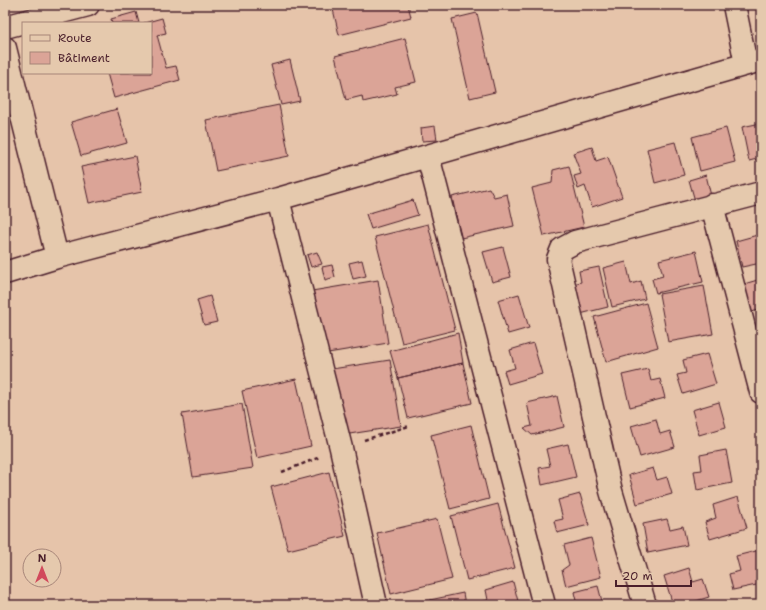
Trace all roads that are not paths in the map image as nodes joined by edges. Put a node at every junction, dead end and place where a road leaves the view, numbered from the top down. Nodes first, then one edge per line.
1 (88, 5) edge
2 (734, 5) edge
3 (22, 22) edge
4 (24, 22) edge
5 (5, 27) edge
6 (5, 48) edge
7 (754, 62) edge
8 (428, 156) junction
9 (761, 193) edge
10 (278, 199) junction
11 (712, 205) junction
12 (57, 257) junction
13 (5, 273) edge
14 (761, 392) edge
15 (376, 605) edge
16 (544, 605) edge
17 (644, 605) edge

1 - 4 street
2 - 7 street
3 - 5 street
6 - 12 street
7 - 8 street
8 - 10 street
8 - 16 street
9 - 11 street
10 - 12 street
10 - 15 street
11 - 14 street
11 - 17 street
12 - 13 street

